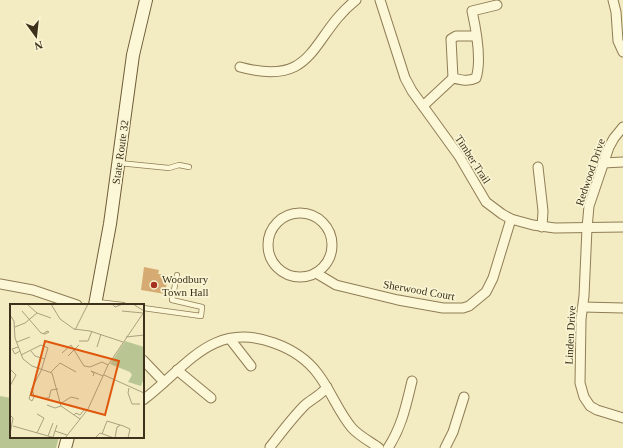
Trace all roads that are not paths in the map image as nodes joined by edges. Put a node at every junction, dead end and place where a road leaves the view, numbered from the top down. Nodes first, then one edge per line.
1 (146, 0) edge
2 (356, 0) edge
3 (380, 0) edge
4 (613, 0) edge
5 (497, 5) dead end
6 (476, 36) junction
7 (623, 52) edge
8 (240, 68) dead end
9 (453, 78) junction
10 (423, 106) junction
11 (623, 127) edge
12 (623, 162) edge
13 (603, 163) junction
14 (119, 164) junction
15 (189, 167) dead end
16 (538, 167) dead end
17 (512, 219) junction
18 (542, 227) junction
19 (623, 227) edge
20 (587, 228) junction
21 (316, 273) junction
22 (178, 275) dead end
23 (0, 284) edge
24 (95, 303) edge
25 (74, 304) edge
26 (109, 304) edge
27 (583, 307) junction
28 (144, 308) edge
29 (623, 308) edge
30 (230, 339) junction
31 (144, 361) edge
32 (252, 366) dead end
33 (177, 370) junction
34 (164, 382) junction
35 (412, 382) dead end
36 (327, 387) junction
37 (464, 397) dead end
38 (211, 398) dead end
39 (144, 399) edge
40 (623, 418) edge
41 (68, 438) edge
42 (270, 447) edge
43 (65, 448) edge
44 (379, 448) edge
45 (388, 448) edge
46 (445, 448) edge

1 - 14 main road, State Route 32
2 - 8 street
3 - 10 street, Timber Trail
4 - 7 street
5 - 6 street
6 - 9 street
6 - 9 street
9 - 10 street
10 - 17 street, Timber Trail
11 - 13 street, Redwood Drive
12 - 13 street
13 - 20 street, Redwood Drive
14 - 15 lane
14 - 24 main road, State Route 32
16 - 18 street
17 - 18 street, Timber Trail
17 - 21 street, Sherwood Court
18 - 20 street, Timber Trail
19 - 20 street, Timber Trail
20 - 27 street, Linden Drive
21 - 21 street
22 - 28 lane
23 - 25 street
24 - 26 lane
27 - 29 street
27 - 40 street, Linden Drive
30 - 32 street
30 - 33 street
30 - 36 street
31 - 34 street
33 - 34 street
33 - 38 street
34 - 39 street
35 - 45 street
36 - 42 street
36 - 44 street
37 - 46 street
41 - 43 main road

